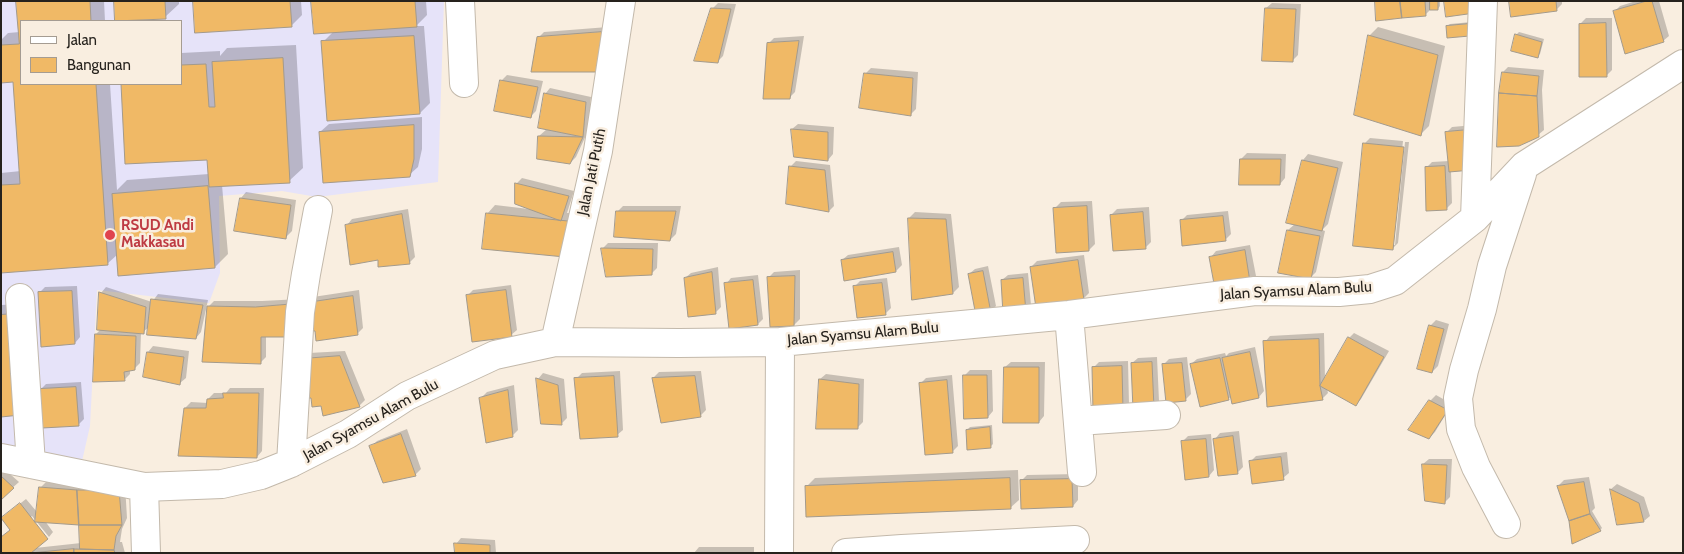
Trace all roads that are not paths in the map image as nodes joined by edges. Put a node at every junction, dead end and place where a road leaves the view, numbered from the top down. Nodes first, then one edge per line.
1 (460, 1) edge
2 (621, 1) edge
3 (1483, 1) edge
4 (1683, 64) edge
5 (464, 83) dead end
6 (1524, 166) junction
7 (318, 210) dead end
8 (1476, 218) junction
9 (20, 298) dead end
10 (1069, 315) junction
11 (555, 342) junction
12 (780, 342) junction
13 (1166, 415) dead end
14 (1078, 420) junction
15 (1, 458) edge
16 (291, 463) junction
17 (31, 464) junction
18 (1082, 472) dead end
19 (144, 488) junction
20 (1506, 524) dead end
21 (1075, 540) dead end
22 (902, 551) edge
23 (146, 553) edge
24 (779, 553) edge
25 (846, 553) edge

1 - 5 street
2 - 11 street, Jalan Jati Putih
3 - 8 street
4 - 6 street, Jalan Syamsu Alam Bulu
6 - 8 street, Jalan Syamsu Alam Bulu
6 - 20 street
7 - 16 street
8 - 10 street, Jalan Syamsu Alam Bulu
9 - 17 street
10 - 12 street, Jalan Syamsu Alam Bulu
10 - 14 street
11 - 12 street, Jalan Syamsu Alam Bulu
11 - 16 street, Jalan Syamsu Alam Bulu
12 - 24 street
13 - 14 street
14 - 18 street
15 - 17 street, Jalan Syamsu Alam Bulu
16 - 19 street, Jalan Syamsu Alam Bulu
17 - 19 street, Jalan Syamsu Alam Bulu
19 - 23 street
21 - 22 street
22 - 25 street

